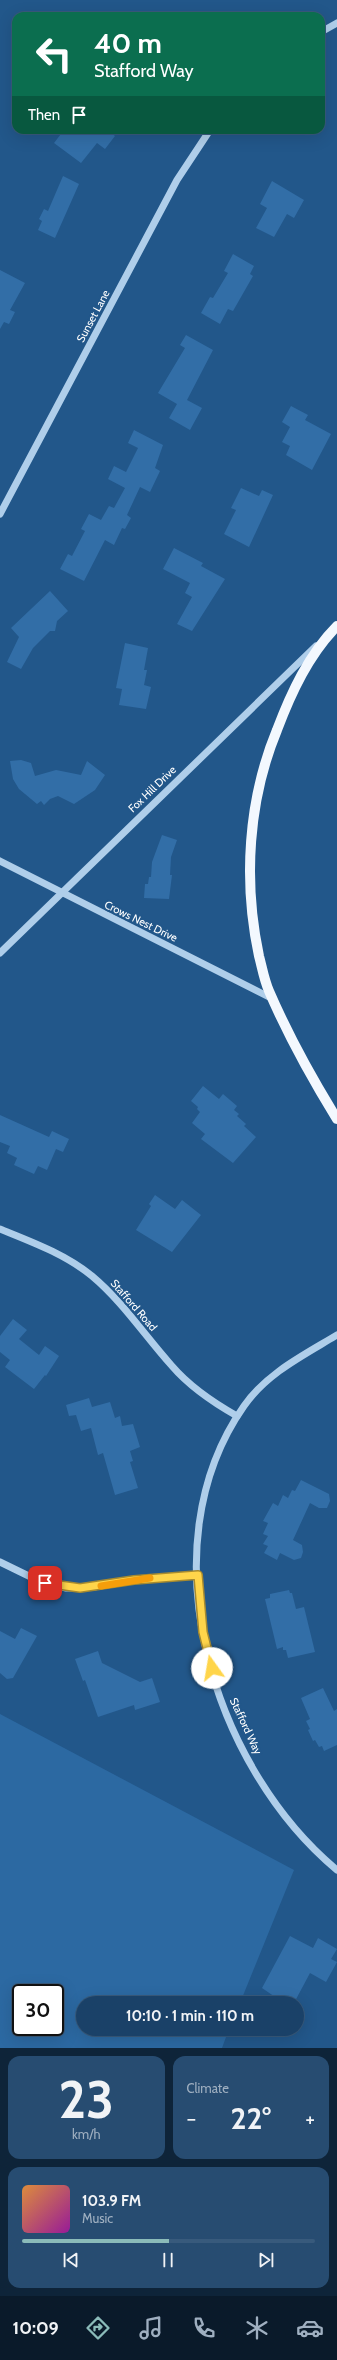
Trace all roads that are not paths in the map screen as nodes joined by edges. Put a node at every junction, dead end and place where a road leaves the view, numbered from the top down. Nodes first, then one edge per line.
1 (337, 23) edge
2 (325, 30) edge
3 (207, 134) edge
4 (0, 514) edge
5 (337, 626) edge
6 (321, 642) junction
7 (0, 861) edge
8 (61, 894) junction
9 (0, 953) edge
10 (273, 999) junction
11 (337, 1119) edge
12 (0, 1229) edge
13 (337, 1335) edge
14 (237, 1416) junction
15 (0, 1562) edge
16 (198, 1575) junction
17 (337, 1870) edge

1 - 2 street
3 - 4 street, Sunset Lane
5 - 6 main road
6 - 8 street, Fox Hill Drive
6 - 10 main road
7 - 8 street, Crows Nest Drive
8 - 9 street, Fox Hill Drive
8 - 10 street, Crows Nest Drive
10 - 11 main road
12 - 14 street, Stafford Road
13 - 14 street
14 - 16 street
15 - 16 street
16 - 17 street, Stafford Way

